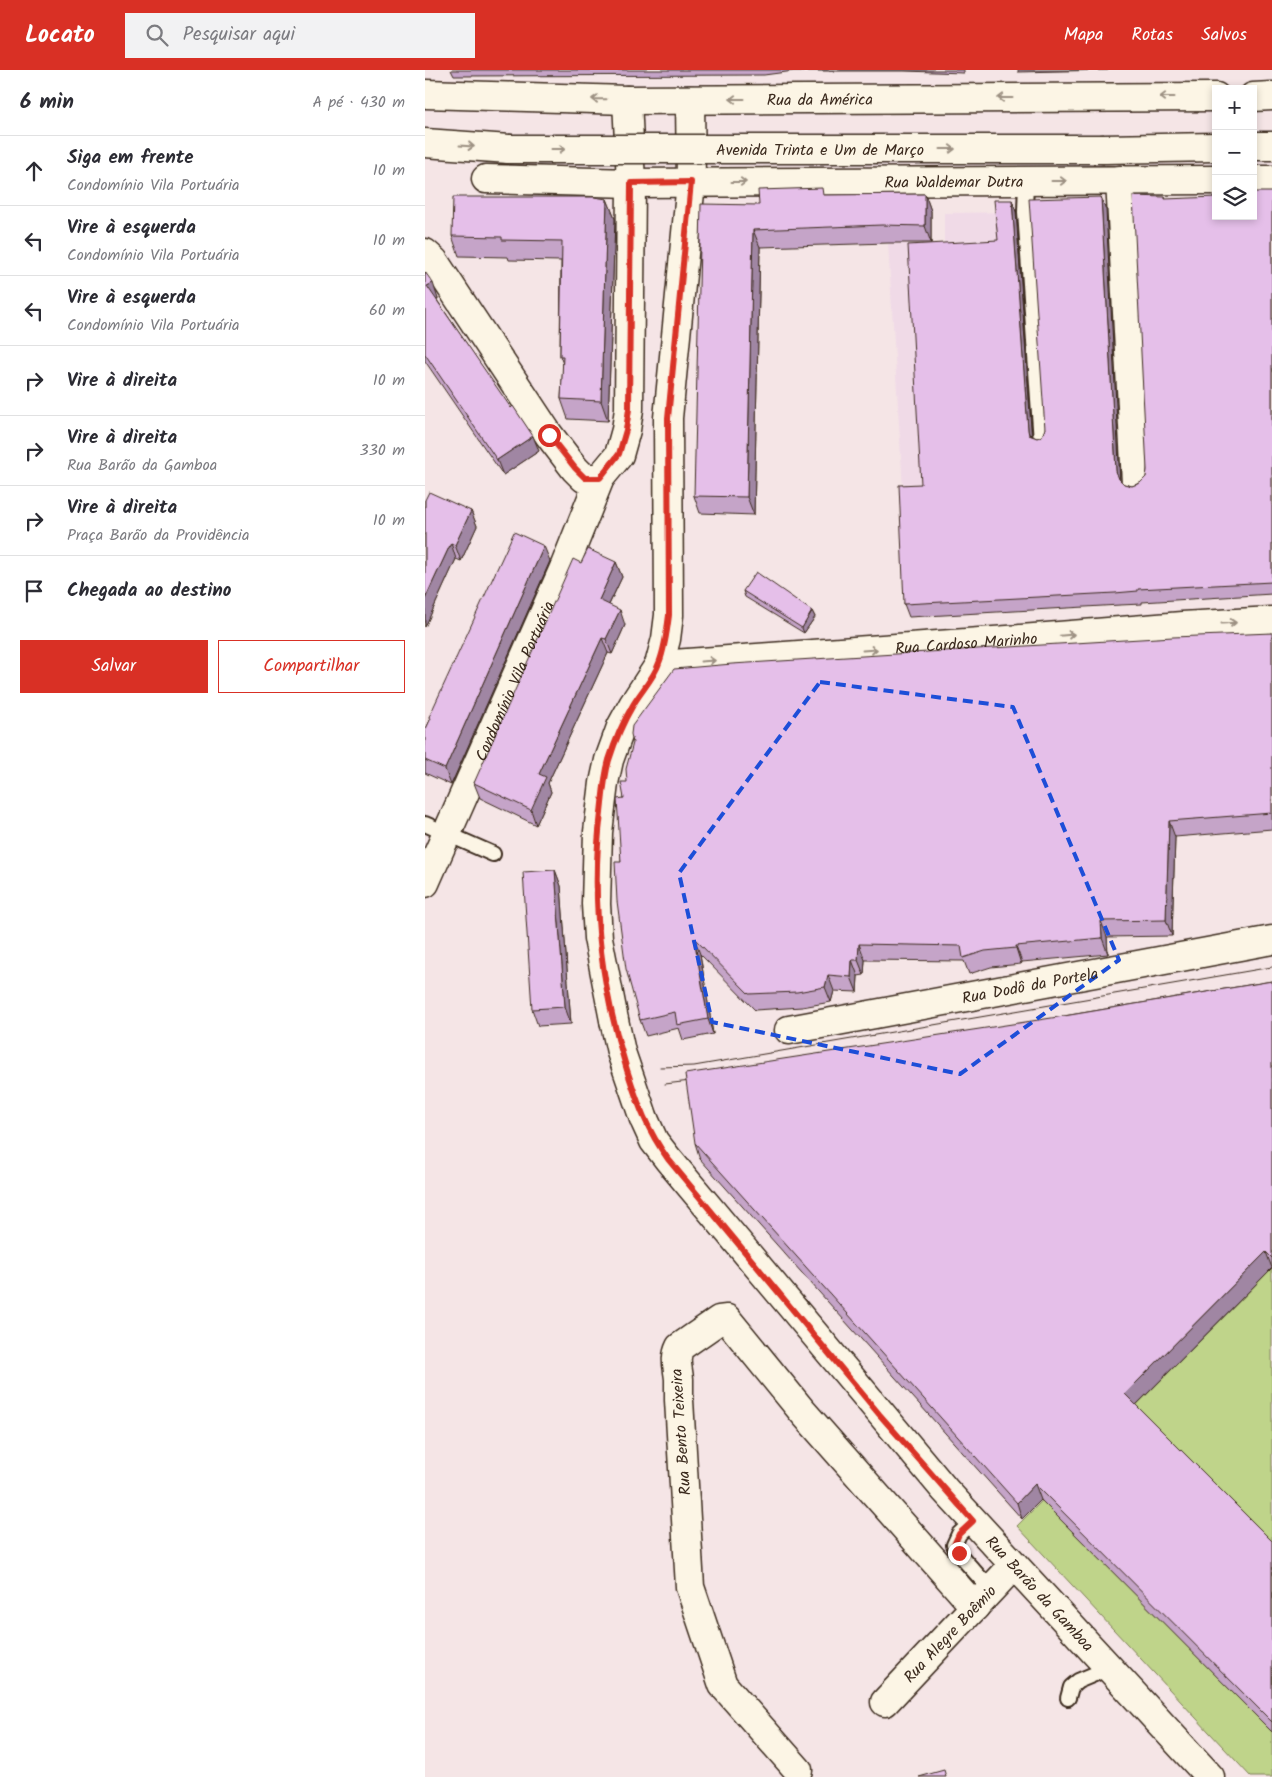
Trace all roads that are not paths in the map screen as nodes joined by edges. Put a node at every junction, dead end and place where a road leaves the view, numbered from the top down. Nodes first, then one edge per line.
1 (425, 94) edge
2 (1257, 96) edge
3 (1272, 96) edge
4 (1212, 97) edge
5 (627, 100) junction
6 (691, 100) junction
7 (425, 143) edge
8 (1257, 146) edge
9 (1272, 146) edge
10 (1212, 147) edge
11 (486, 179) dead end
12 (1120, 180) junction
13 (1212, 180) edge
14 (1257, 180) edge
15 (1272, 180) edge
16 (1026, 181) junction
17 (691, 182) junction
18 (631, 183) junction
19 (425, 253) edge
20 (1041, 442) edge
21 (600, 478) junction
22 (1136, 483) edge
23 (1272, 621) edge
24 (659, 665) junction
25 (436, 829) edge
26 (493, 854) dead end
27 (425, 883) edge
28 (1272, 940) edge
29 (789, 1030) dead end
30 (973, 1521) junction
31 (1014, 1565) junction
32 (983, 1598) junction
33 (1109, 1668) junction
34 (1068, 1698) dead end
35 (885, 1702) dead end
36 (798, 1770) dead end
37 (1210, 1777) edge

5 -> 1 street, Rua da América
2 - 3 street
4 -> 6 street, Rua da América
5 - 6 street, Rua da América
5 - 18 street, Condomínio Vila Portuária
6 - 17 street, Rua Barão da Gamboa
7 -> 10 street, Avenida Trinta e Um de Março, bridge
8 - 9 street
11 - 18 street, Rua Waldemar Dutra
12 - 13 street, Rua Waldemar Dutra
16 -> 12 street, Rua Waldemar Dutra
12 - 22 street
14 - 15 street
17 -> 16 street, Rua Waldemar Dutra
16 - 20 lane
17 - 18 street, Rua Waldemar Dutra
17 - 24 street, Rua Barão da Gamboa
18 - 21 street, Condomínio Vila Portuária
19 - 21 street
21 - 25 street, Condomínio Vila Portuária
24 -> 23 street, Rua Cardoso Marinho
24 - 30 street, Rua Barão da Gamboa, bridge
25 - 26 lane
25 - 27 street, Condomínio Vila Portuária
28 - 29 street, Rua Dodô da Portela
30 - 31 street, Rua Barão da Gamboa
30 - 32 lane
31 - 32 street, Rua Alegre Boêmio
31 - 33 street, Rua Barão da Gamboa
32 - 35 street, Rua Alegre Boêmio
32 - 36 street, Rua Bento Teixeira
33 - 34 lane
33 - 37 street, Rua Barão da Gamboa

